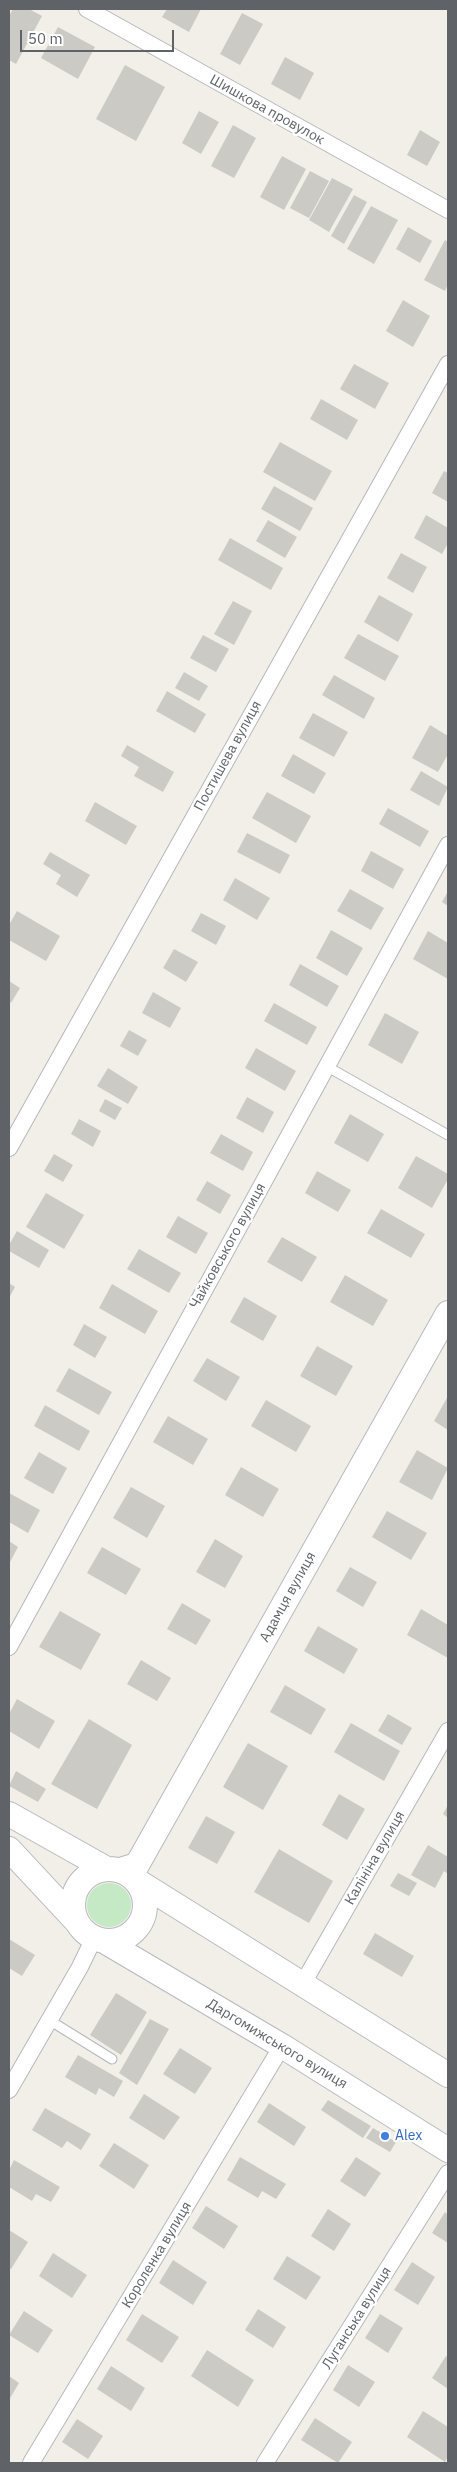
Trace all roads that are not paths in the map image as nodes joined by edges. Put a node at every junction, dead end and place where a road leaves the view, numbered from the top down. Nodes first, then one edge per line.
1 (87, 9) edge
2 (448, 210) edge
3 (448, 364) edge
4 (448, 845) edge
5 (326, 1066) junction
6 (448, 1134) edge
7 (9, 1148) edge
8 (448, 1313) edge
9 (9, 1648) edge
10 (448, 1731) edge
11 (9, 1814) edge
12 (9, 1849) edge
13 (120, 1872) junction
14 (76, 1921) junction
15 (99, 1939) junction
16 (302, 1985) junction
17 (49, 2020) junction
18 (282, 2046) junction
19 (112, 2059) dead end
20 (448, 2075) edge
21 (9, 2090) edge
22 (448, 2150) edge
23 (448, 2173) edge
24 (31, 2463) edge
25 (265, 2463) edge

1 - 2 street, Шишкова провулок
3 - 7 street, Постишева вулиця
4 - 5 street, Чайковського вулиця
5 - 6 lane
5 - 9 street, Чайковського вулиця
8 - 13 street, Адамця вулиця
10 - 16 street, Калініна вулиця
11 - 13 street
12 - 14 street
13 - 14 street
13 - 15 street
13 - 16 street
14 - 15 street
15 - 17 street
15 - 18 street, Даргомижського вулиця
16 - 20 street
17 - 19 lane
17 - 21 street
18 - 22 street, Даргомижського вулиця
18 - 24 street, Короленка вулиця
23 - 25 street, Луганська вулиця

